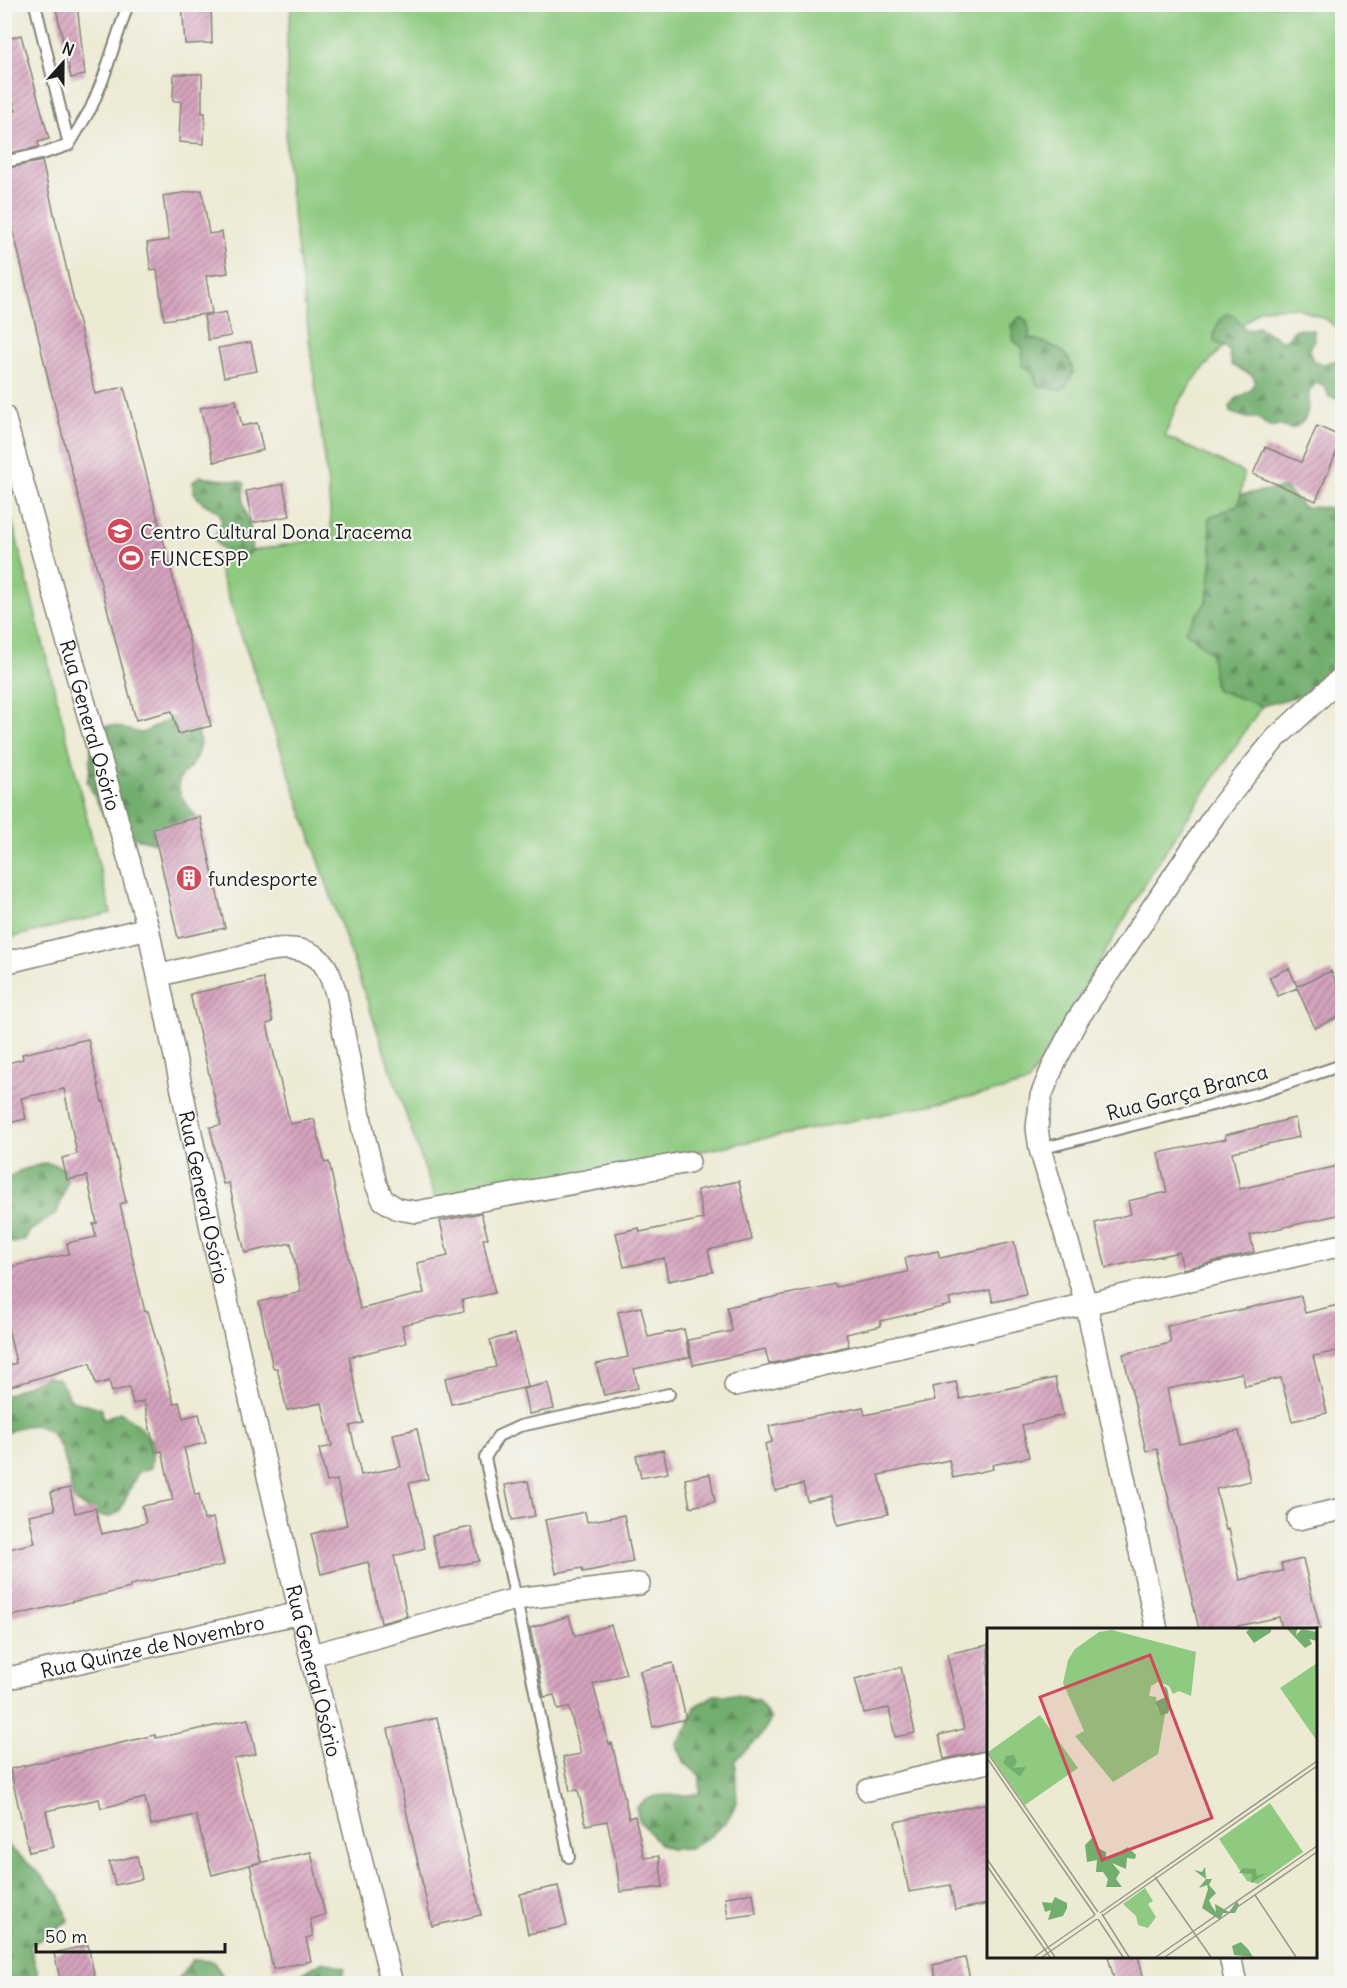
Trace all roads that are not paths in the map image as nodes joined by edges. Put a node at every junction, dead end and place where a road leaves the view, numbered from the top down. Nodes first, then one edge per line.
1 (35, 4) edge
2 (128, 4) edge
3 (69, 145) junction
4 (4, 162) edge
5 (4, 416) edge
6 (1342, 677) edge
7 (148, 928) junction
8 (4, 963) edge
9 (159, 976) junction
10 (1342, 1065) edge
11 (1040, 1149) junction
12 (689, 1162) dead end
13 (1342, 1245) edge
14 (1086, 1303) junction
15 (735, 1385) dead end
16 (669, 1394) dead end
17 (1342, 1509) edge
18 (1298, 1519) dead end
19 (639, 1584) dead end
20 (516, 1599) junction
21 (300, 1612) junction
22 (1157, 1628) edge
23 (312, 1655) junction
24 (4, 1679) edge
25 (987, 1761) edge
26 (868, 1790) dead end
27 (569, 1857) dead end
28 (1230, 1958) edge
29 (392, 1983) edge
30 (1236, 1983) edge

1 - 3 lane
2 - 3 lane
3 - 4 lane
5 - 7 street, Rua General Osório
6 - 11 street
7 - 8 street
7 - 9 street, Rua General Osório
9 - 12 street
9 - 21 street, Rua General Osório
10 - 11 lane, Rua Garça Branca
11 - 14 street
13 - 14 street
14 - 15 street
14 - 22 street
16 - 20 lane
17 - 18 street
19 - 20 street
20 - 23 street
20 - 27 lane
21 - 23 street, Rua General Osório
21 - 24 street, Rua Quinze de Novembro
23 - 29 street, Rua General Osório
25 - 26 street
28 - 30 street

